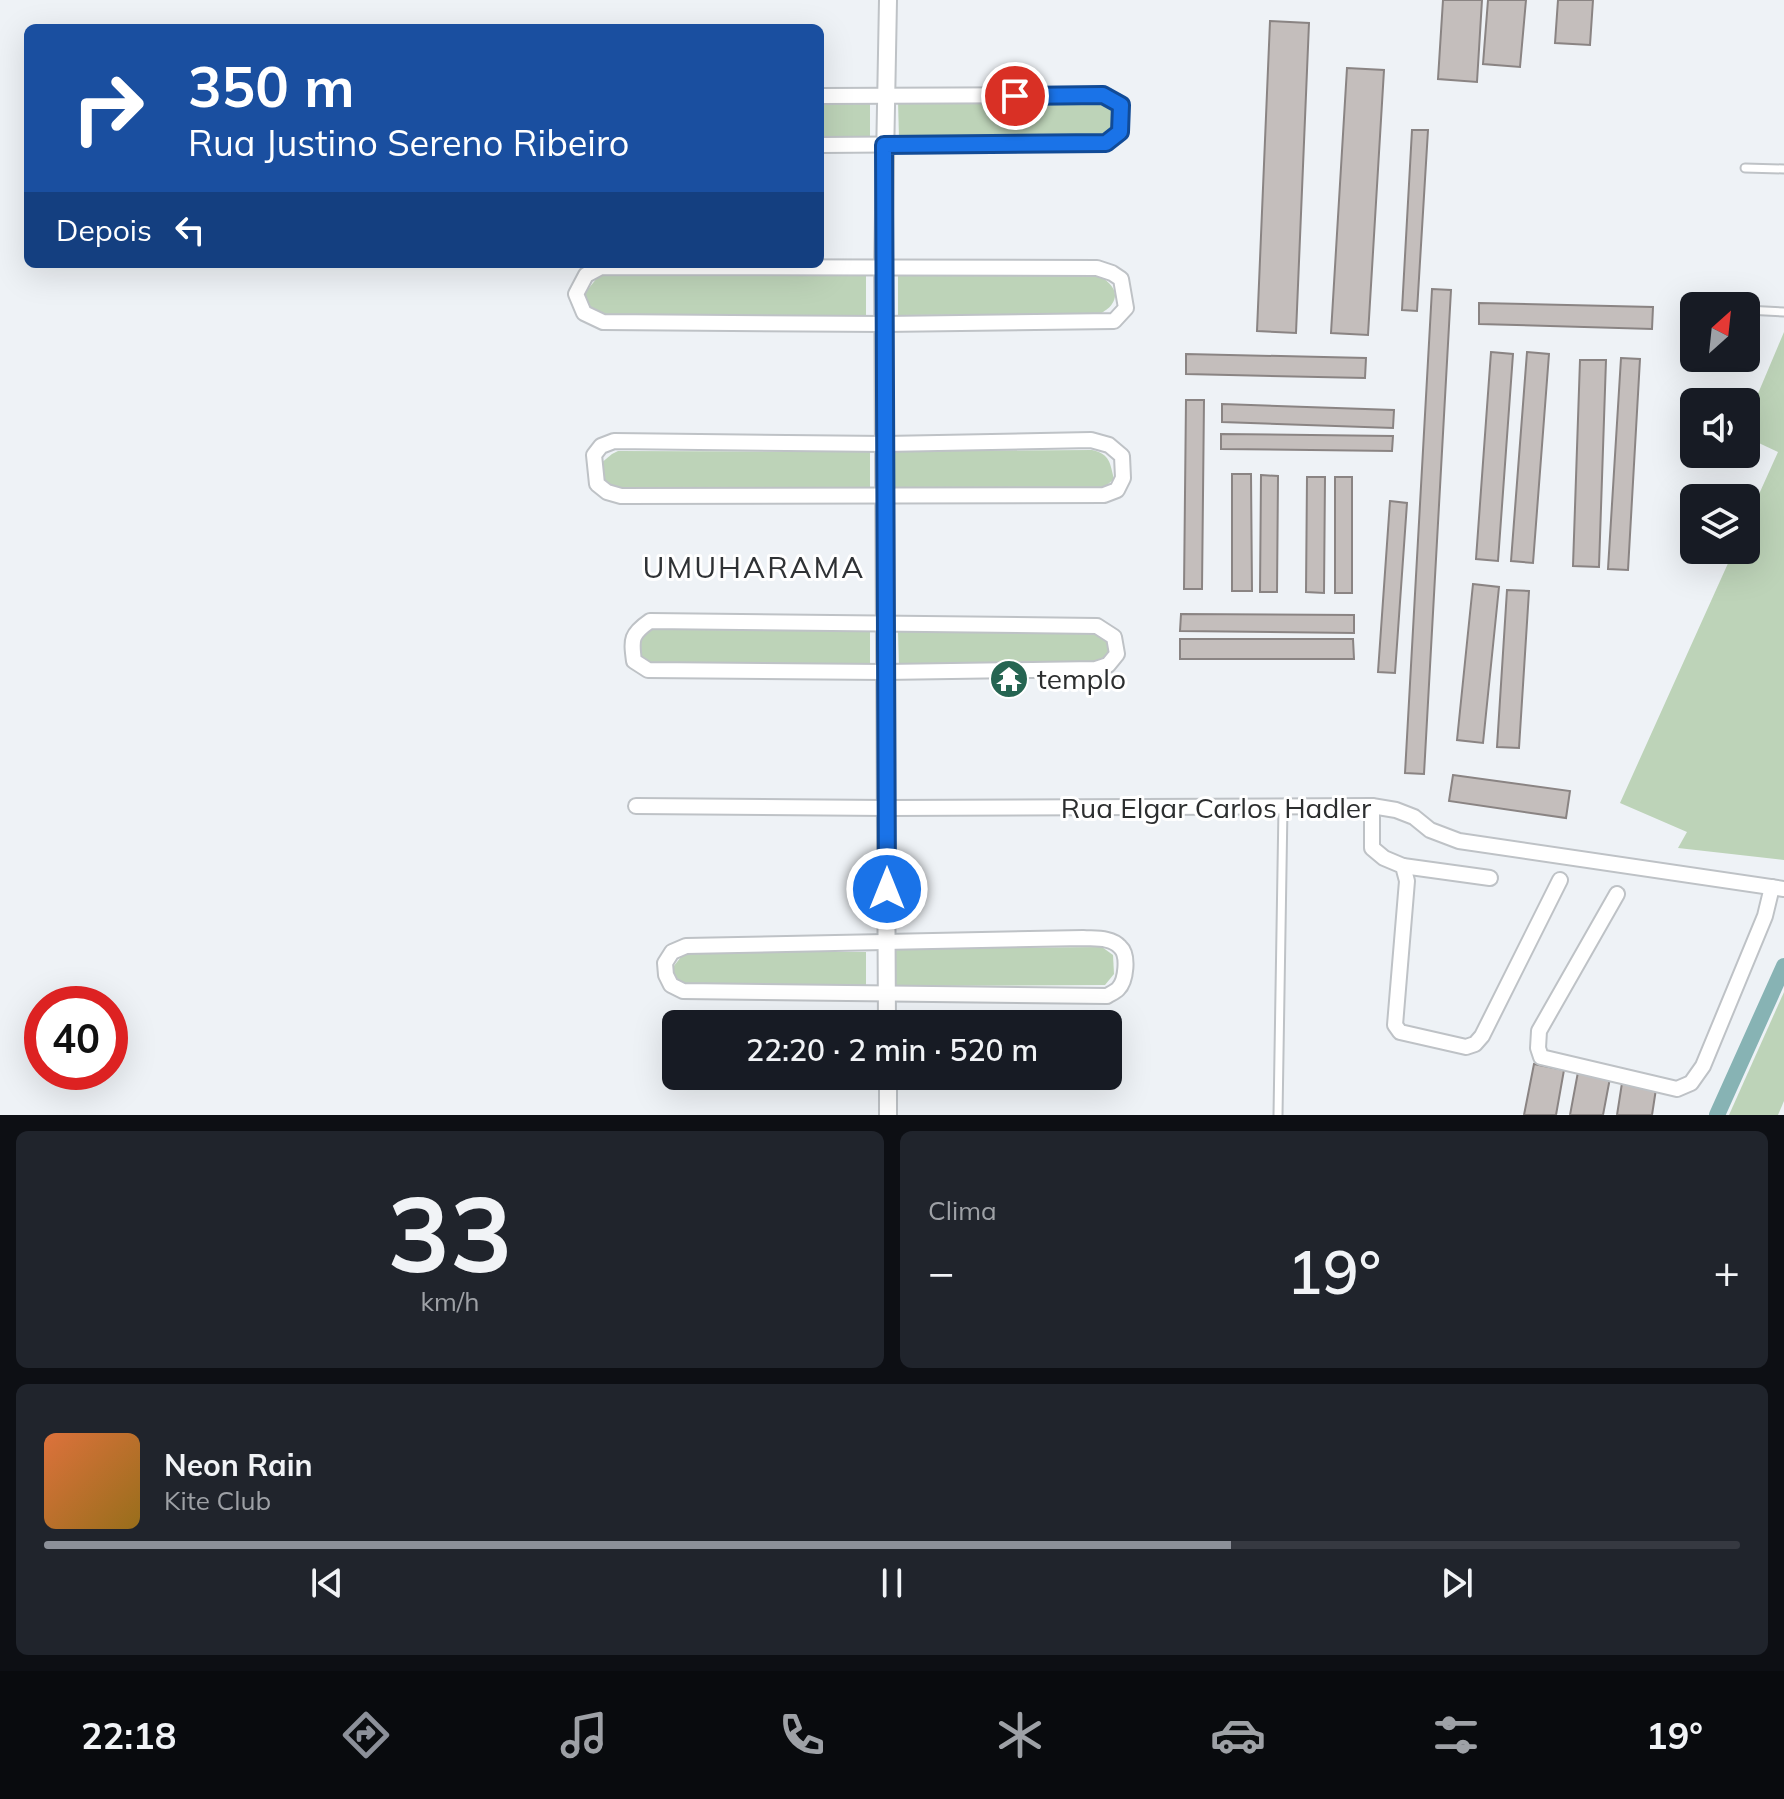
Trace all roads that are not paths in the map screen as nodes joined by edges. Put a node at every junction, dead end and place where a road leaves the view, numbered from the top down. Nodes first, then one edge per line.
1 (888, 0) edge
2 (824, 96) edge
3 (887, 96) junction
4 (824, 145) edge
5 (884, 145) junction
6 (1745, 168) dead end
7 (1784, 169) edge
8 (824, 267) edge
9 (883, 267) junction
10 (599, 268) edge
11 (1760, 311) edge
12 (1784, 312) edge
13 (884, 324) junction
14 (885, 444) junction
15 (884, 494) junction
16 (885, 623) junction
17 (885, 672) junction
18 (636, 806) dead end
19 (1372, 806) junction
20 (1283, 807) junction
21 (886, 808) junction
22 (1403, 866) junction
23 (1490, 878) dead end
24 (1560, 880) dead end
25 (1778, 888) edge
26 (1617, 894) dead end
27 (887, 942) junction
28 (887, 994) junction
29 (887, 1010) edge
30 (888, 1090) edge
31 (888, 1115) edge
32 (1278, 1115) edge

1 - 3 street
2 - 3 street
3 - 5 street
3 - 5 street
4 - 5 street
5 - 9 street
6 - 7 lane
8 - 9 street
9 - 13 street
9 - 13 street
10 - 13 street
11 - 12 lane
13 - 14 street
14 - 15 street
14 - 15 street
14 - 15 street
15 - 16 street
16 - 17 street
16 - 17 street
16 - 17 street
17 - 21 street
18 - 21 street, Rua Elgar Carlos Hadler
19 - 20 street, Rua Elgar Carlos Hadler
19 - 22 street
19 - 25 street, Rua Elgar Carlos Hadler
20 - 21 street, Rua Elgar Carlos Hadler
20 - 32 lane
21 - 27 street
22 - 23 street
22 - 24 street
25 - 26 street
27 - 28 street
27 - 28 street
27 - 28 street
28 - 29 street
30 - 31 street

